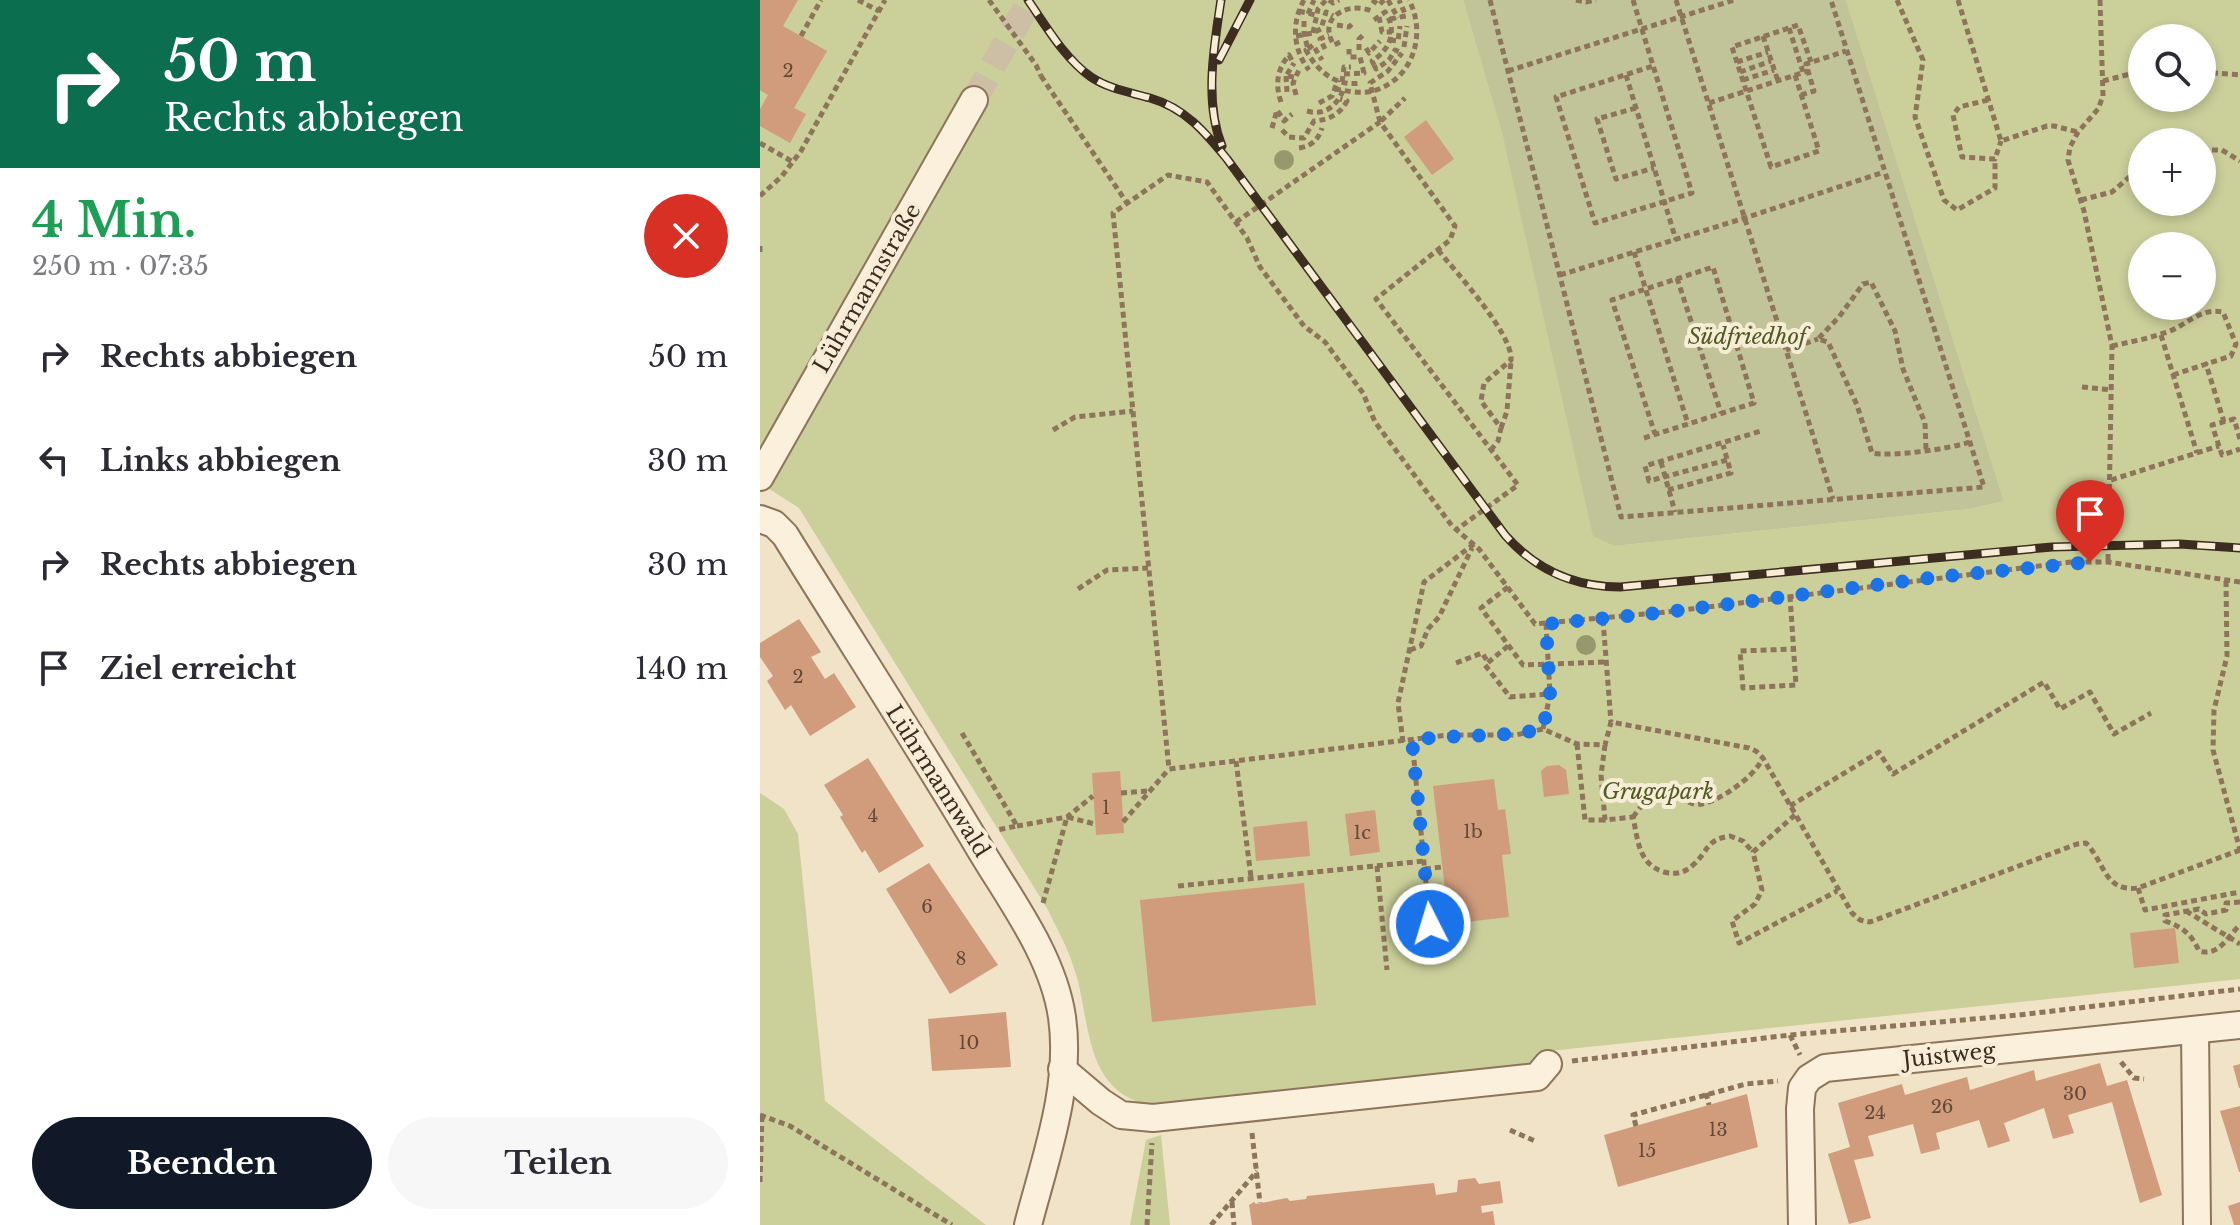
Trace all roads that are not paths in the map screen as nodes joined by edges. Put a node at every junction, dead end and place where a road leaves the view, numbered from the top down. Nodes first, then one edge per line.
1 (974, 100) tunnel mouth
2 (760, 477) edge
3 (760, 519) edge
4 (2240, 1025) edge
5 (2195, 1030) junction
6 (1548, 1064) road end
7 (1062, 1069) junction
8 (1028, 1225) edge
9 (1802, 1225) edge
10 (2197, 1225) edge

1 - 2 street, Lührmannstraße
3 - 7 street, Lührmannwald
4 - 5 street, Juistweg
5 - 9 street, Juistweg
5 - 10 street
6 - 7 street
7 - 8 street, Lührmannwald

